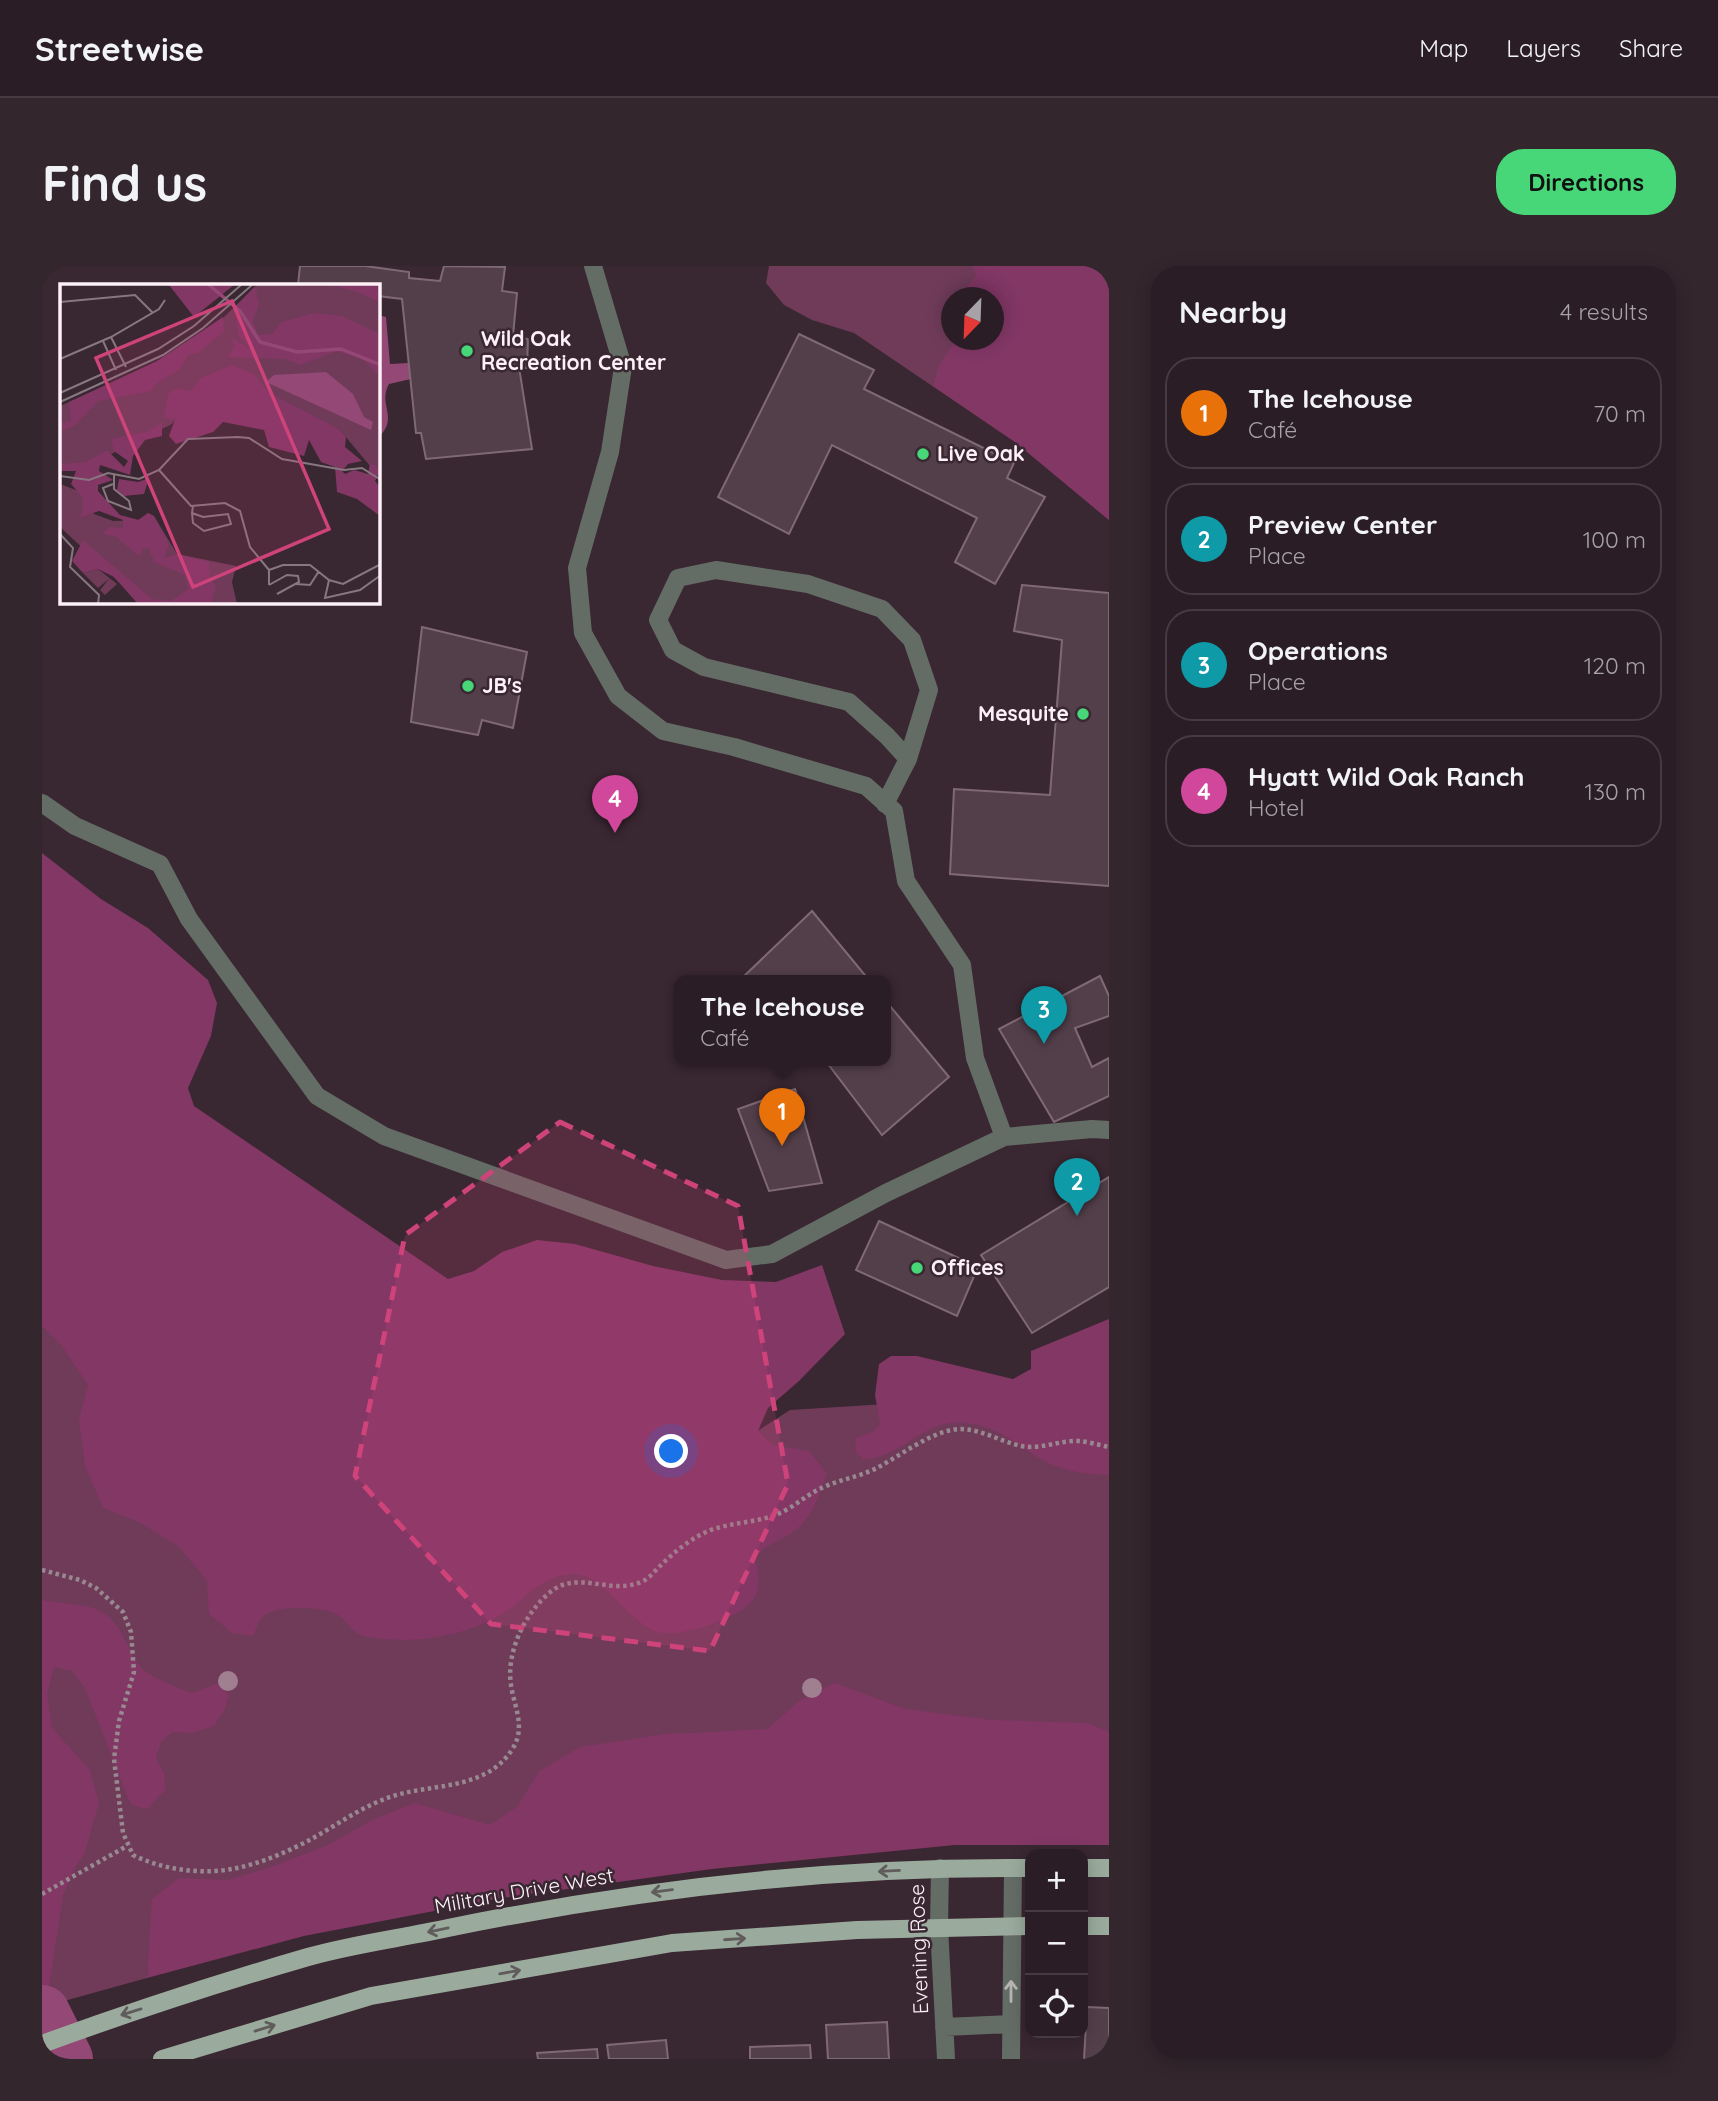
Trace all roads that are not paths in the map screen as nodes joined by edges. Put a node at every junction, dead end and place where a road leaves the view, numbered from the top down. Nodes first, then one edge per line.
1 (593, 266) edge
2 (908, 759) junction
3 (42, 803) edge
4 (885, 804) junction
5 (1109, 1130) edge
6 (1004, 1138) junction
7 (940, 1868) junction
8 (1021, 1868) edge
9 (1088, 1868) edge
10 (1109, 1868) edge
11 (1025, 1926) edge
12 (1088, 1926) edge
13 (1109, 1926) edge
14 (939, 1927) junction
15 (1011, 1927) junction
16 (1011, 2024) junction
17 (944, 2027) junction
18 (42, 2044) edge
19 (162, 2059) edge
20 (946, 2059) edge
21 (1011, 2059) edge

1 - 4 street
2 - 2 street
2 - 4 street
3 - 6 street
4 - 6 street
5 - 6 street
7 - 8 main road, Military Drive West
7 - 14 street, Evening Rose
7 -> 18 main road, Military Drive West
8 - 15 street
9 - 10 main road
11 - 15 main road
12 - 13 main road
14 - 15 main road
14 - 17 street, Evening Rose
19 -> 14 main road
16 -> 15 street
16 - 17 street, Evening Rose
16 - 21 street
17 - 20 street, Evening Rose

